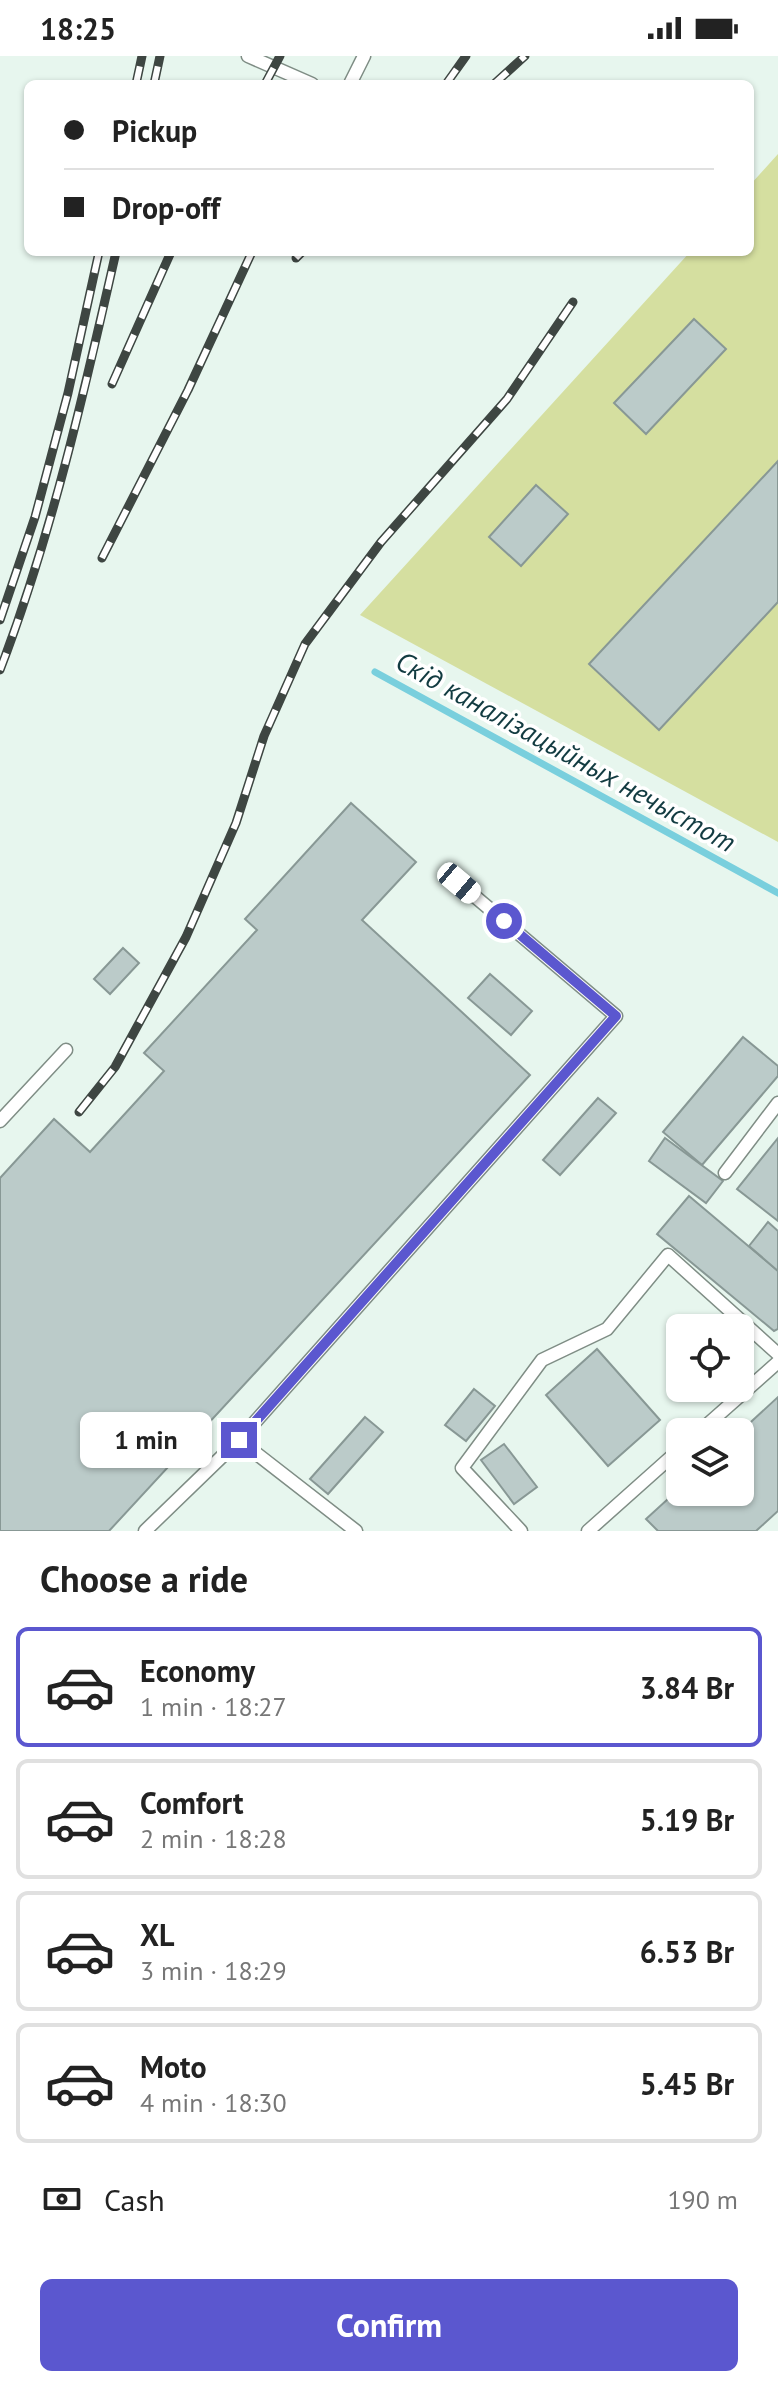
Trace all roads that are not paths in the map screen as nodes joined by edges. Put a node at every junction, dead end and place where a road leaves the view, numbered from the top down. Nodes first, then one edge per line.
1 (248, 56) edge
2 (364, 56) edge
3 (303, 80) edge
4 (352, 80) edge
5 (459, 883) dead end
6 (66, 1050) dead end
7 (778, 1103) edge
8 (0, 1121) edge
9 (725, 1173) dead end
10 (778, 1354) edge
11 (778, 1362) edge
12 (715, 1418) edge
13 (239, 1440) junction
14 (666, 1461) edge
15 (145, 1531) edge
16 (356, 1531) edge
17 (521, 1531) edge
18 (588, 1531) edge

1 - 3 lane
2 - 4 lane
5 - 13 lane
6 - 8 lane
7 - 9 lane
10 - 17 lane
11 - 12 lane
13 - 15 lane
13 - 16 lane
14 - 18 lane

